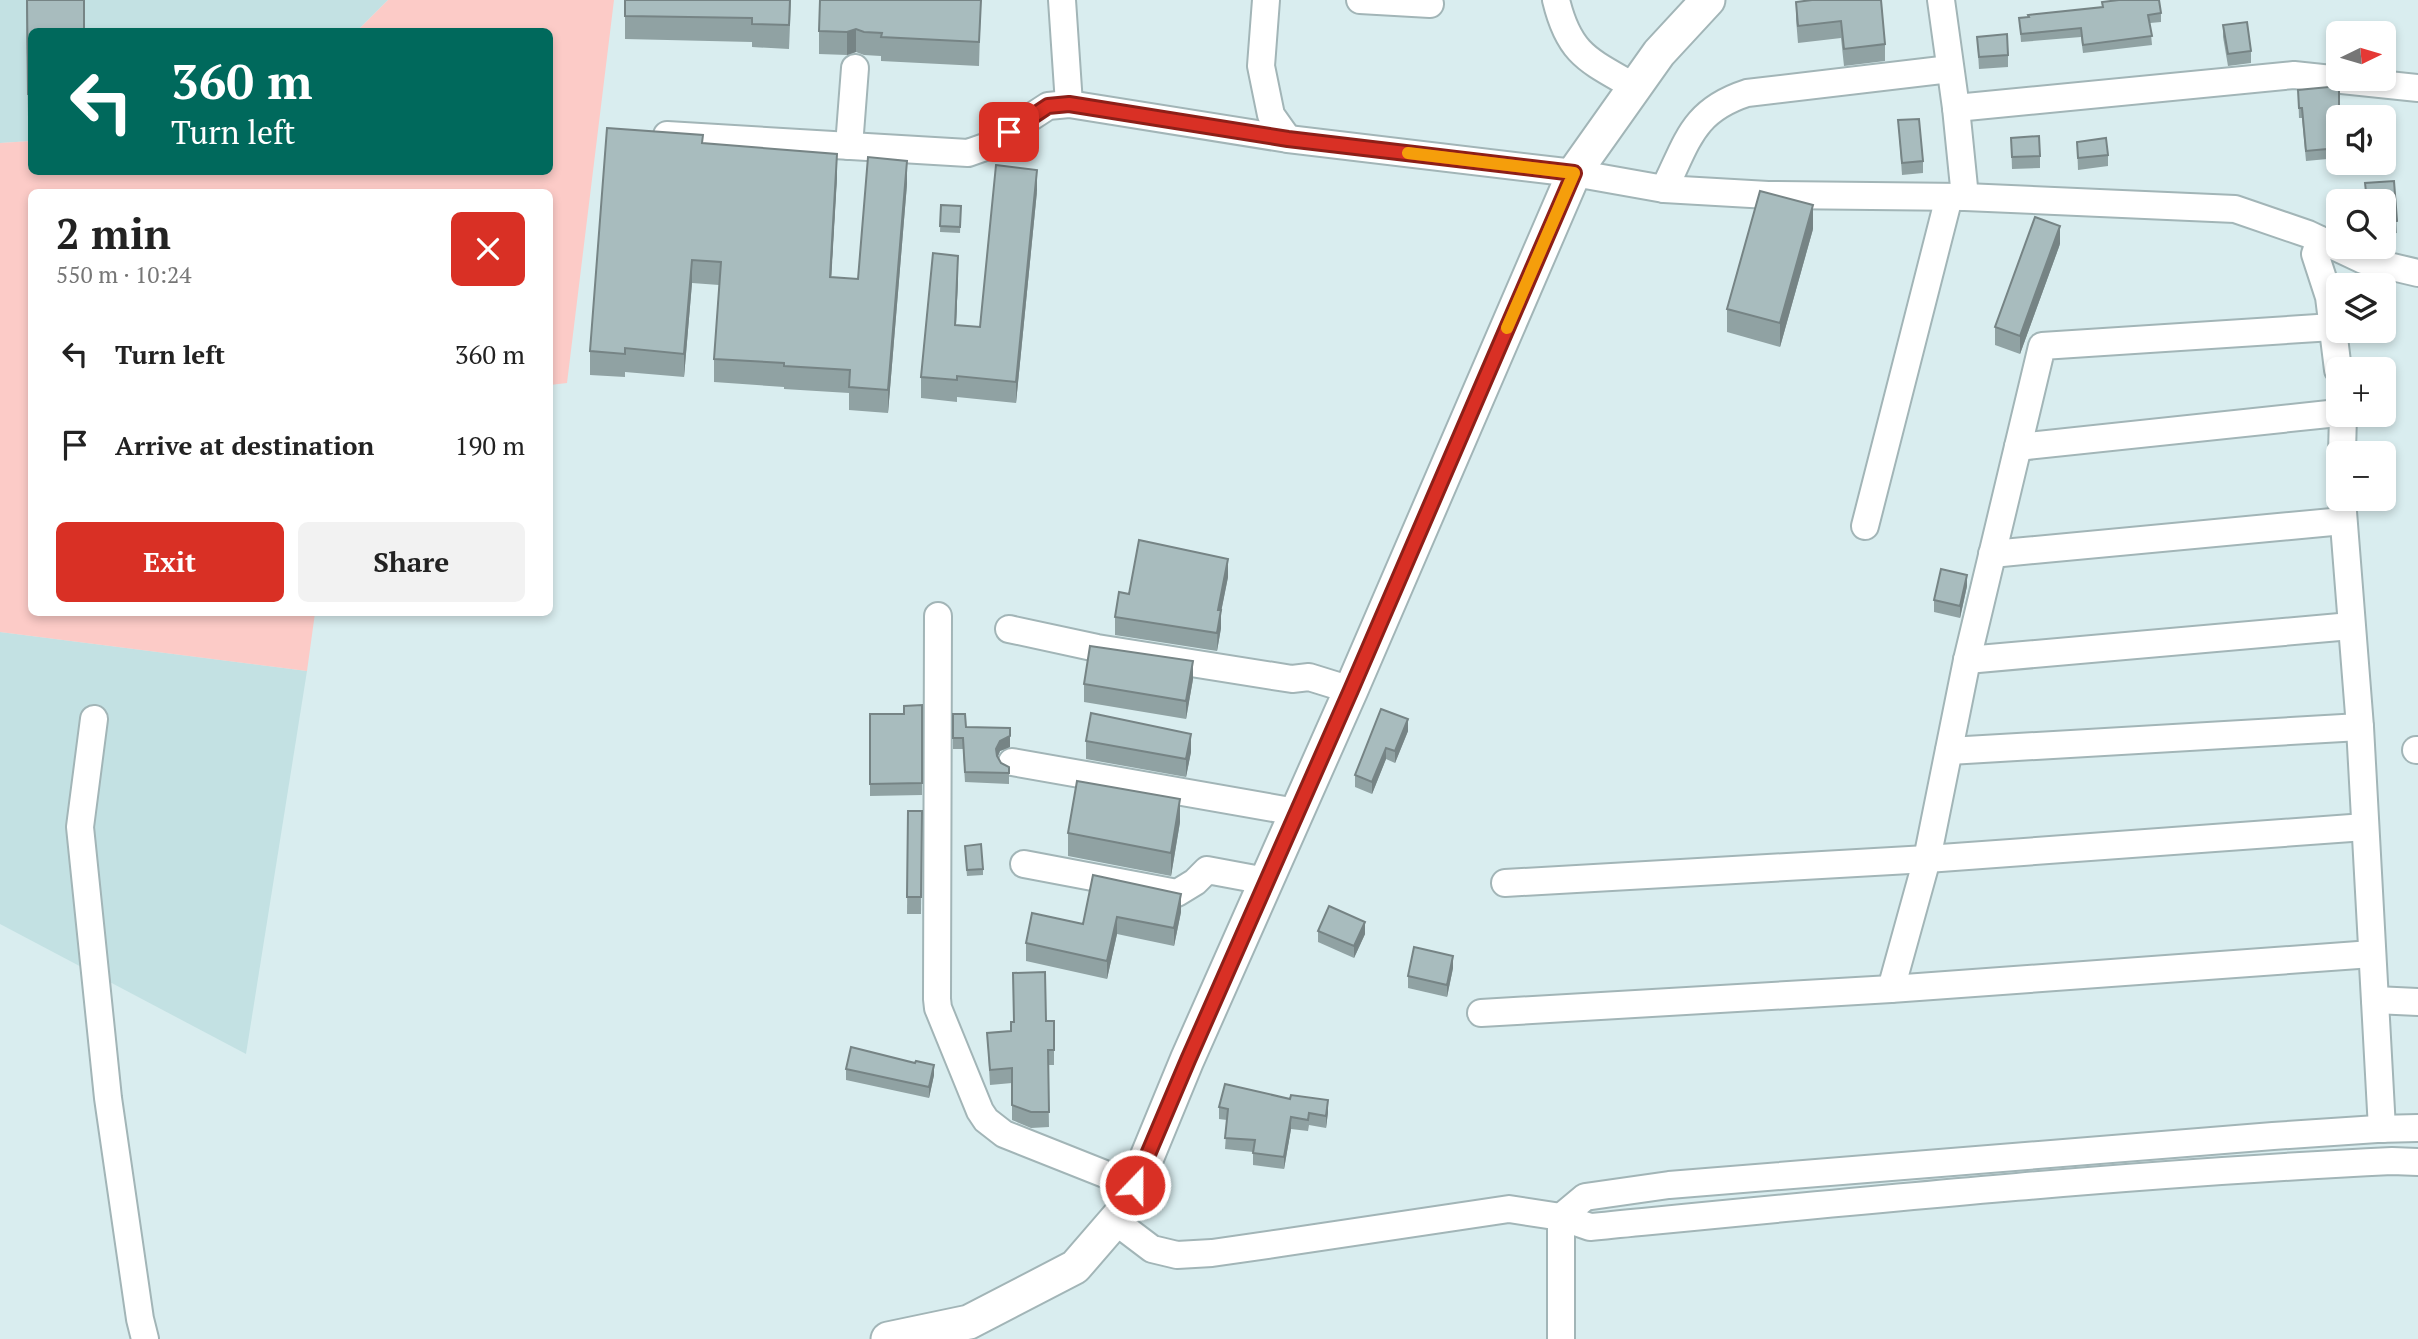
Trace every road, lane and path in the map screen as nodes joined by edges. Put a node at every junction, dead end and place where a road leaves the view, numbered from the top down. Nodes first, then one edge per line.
1 (1062, 0) edge
2 (1266, 0) edge
3 (1360, 0) edge
4 (1556, 0) edge
5 (1708, 0) edge
6 (1941, 0) edge
7 (1430, 4) dead end
8 (855, 68) dead end
9 (1950, 69) junction
10 (1633, 86) junction
11 (2418, 88) edge
12 (1069, 104) junction
13 (1956, 108) junction
14 (664, 135) edge
15 (1288, 139) junction
16 (849, 146) junction
17 (1574, 173) junction
18 (1664, 189) junction
19 (1957, 197) junction
20 (2320, 240) junction
21 (2418, 273) edge
22 (2326, 288) edge
23 (2326, 327) edge
24 (2326, 414) edge
25 (2018, 447) junction
26 (2334, 511) edge
27 (2342, 511) edge
28 (1865, 526) dead end
29 (1992, 554) junction
30 (938, 616) dead end
31 (2351, 626) junction
32 (1009, 629) dead end
33 (1967, 660) junction
34 (1351, 690) junction
35 (94, 719) dead end
36 (2360, 727) junction
37 (1949, 751) junction
38 (1012, 762) dead end
39 (1296, 812) junction
40 (2365, 827) junction
41 (1927, 859) junction
42 (1024, 864) dead end
43 (1266, 881) junction
44 (1505, 883) dead end
45 (2372, 954) junction
46 (1891, 989) junction
47 (2375, 1000) junction
48 (2418, 1002) edge
49 (1481, 1013) dead end
50 (2418, 1128) edge
51 (2382, 1129) junction
52 (2418, 1162) edge
53 (1135, 1185) junction
54 (1561, 1217) junction
55 (1115, 1221) junction
56 (145, 1339) edge
57 (888, 1339) edge
58 (1561, 1339) edge

1 - 12 street
2 - 15 street
3 - 7 street
4 - 10 street
5 - 10 main road
6 - 9 street
8 - 16 street
9 - 13 street
9 - 18 street
10 - 17 main road
11 - 13 street
12 - 15 street
12 - 16 street
13 - 19 street
14 - 16 street
15 - 17 street
17 - 18 street
17 - 34 main road
18 - 19 street
19 - 20 street
19 - 28 street
20 - 21 street
20 - 22 street
23 - 25 street
24 - 25 street
25 - 29 street
26 - 29 street
27 - 31 street
29 - 33 street
30 - 53 street
31 - 33 street
31 - 36 street
32 - 34 street
33 - 37 street
34 - 39 main road
35 - 56 street
36 - 37 street
36 - 40 street
37 - 41 street
38 - 39 street
39 - 43 main road
40 - 41 street
40 - 45 street
41 - 44 street
41 - 46 street
42 - 43 street
43 - 53 main road
45 - 46 street
45 - 47 street
46 - 49 street
47 - 48 street
47 - 51 street
50 - 51 street
51 - 54 street
52 - 54 street
53 - 55 main road
54 - 55 street
54 - 58 street
55 - 57 main road

